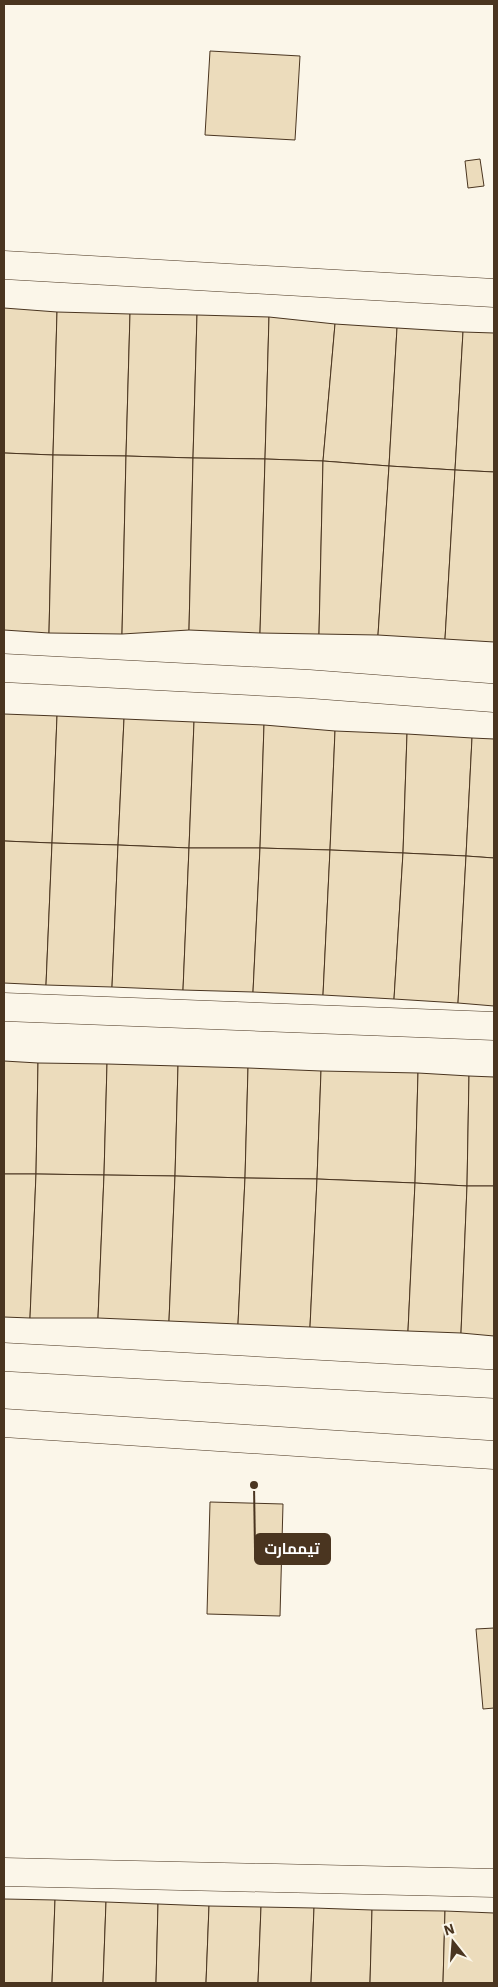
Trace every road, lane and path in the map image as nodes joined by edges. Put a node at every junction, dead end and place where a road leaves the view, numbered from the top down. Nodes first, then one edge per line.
1 (4, 265) edge
2 (494, 292) edge
3 (4, 668) edge
4 (494, 698) edge
5 (4, 1007) edge
6 (494, 1026) edge
7 (4, 1357) edge
8 (494, 1384) edge
9 (4, 1423) edge
10 (494, 1455) edge
11 (4, 1872) edge
12 (494, 1883) edge

1 - 2 street
3 - 4 street
5 - 6 street
7 - 8 street
9 - 10 street
11 - 12 street

